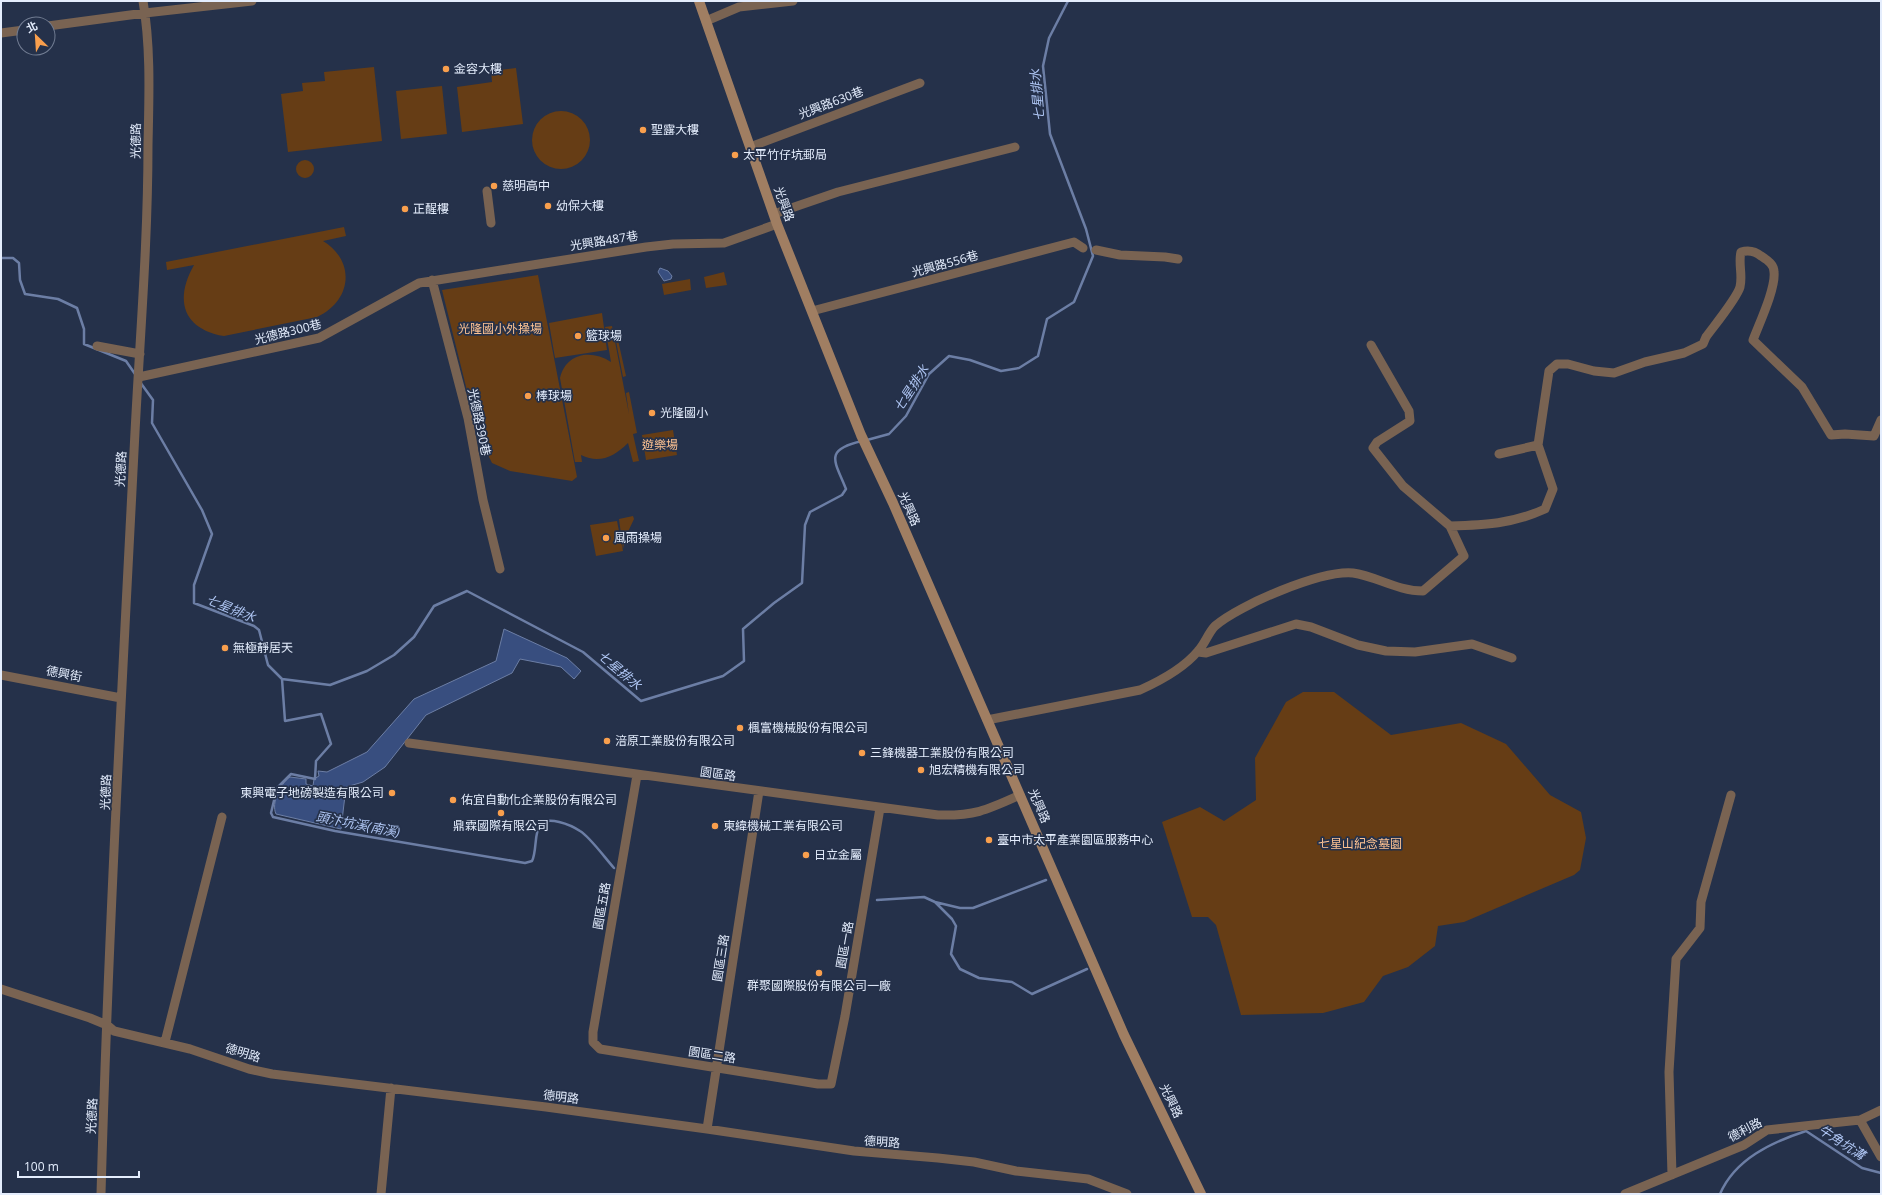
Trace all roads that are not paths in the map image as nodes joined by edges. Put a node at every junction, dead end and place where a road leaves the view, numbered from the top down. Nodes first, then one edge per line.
1 (143, 1) edge
2 (252, 1) edge
3 (699, 1) edge
4 (793, 1) edge
5 (145, 13) junction
6 (706, 21) junction
7 (56, 25) edge
8 (16, 31) edge
9 (1, 33) edge
10 (920, 83) dead end
11 (750, 147) junction
12 (1015, 147) dead end
13 (487, 191) dead end
14 (776, 219) junction
15 (491, 223) dead end
16 (1083, 248) dead end
17 (1096, 250) dead end
18 (1178, 259) dead end
19 (432, 280) junction
20 (812, 311) junction
21 (1371, 345) dead end
22 (97, 346) dead end
23 (140, 354) junction
24 (139, 378) junction
25 (1881, 420) edge
26 (1538, 445) junction
27 (1499, 454) dead end
28 (1450, 526) junction
29 (500, 569) dead end
30 (1198, 652) junction
31 (1512, 658) dead end
32 (1, 674) edge
33 (122, 698) junction
34 (988, 720) junction
35 (409, 743) dead end
36 (637, 775) junction
37 (759, 791) junction
38 (1731, 794) dead end
39 (1020, 795) junction
40 (880, 808) junction
41 (222, 817) dead end
42 (1, 989) edge
43 (108, 1025) junction
44 (166, 1042) junction
45 (593, 1042) joint
46 (716, 1068) junction
47 (831, 1084) joint
48 (392, 1088) junction
49 (1881, 1110) edge
50 (1860, 1120) junction
51 (707, 1129) junction
52 (1881, 1157) edge
53 (1672, 1175) junction
54 (101, 1194) edge
55 (381, 1194) edge
56 (1127, 1194) edge
57 (1201, 1194) edge
58 (1626, 1194) edge

1 - 5 street, 光德路
2 - 5 street
3 - 6 main road, 光興路
4 - 6 street
5 - 7 street
5 - 23 street, 光德路
6 - 11 main road, 光興路
8 - 9 street
10 - 11 street, 光興路630巷
11 - 14 main road, 光興路
12 - 14 street, 光興路487巷
13 - 15 street
14 - 19 street, 光興路487巷
14 - 20 main road, 光興路
16 - 20 street, 光興路556巷
17 - 18 street
19 - 24 street, 光德路300巷
19 - 29 street, 光德路390巷
20 - 34 main road, 光興路
21 - 28 street
22 - 23 street
23 - 24 street, 光德路
24 - 33 street, 光德路
25 - 26 street
26 - 27 street
26 - 28 street
28 - 30 street
30 - 31 street
30 - 34 street
32 - 33 street, 德興街
33 - 43 street, 光德路
34 - 39 main road, 光興路
35 - 36 street, 園區路
36 - 37 street, 園區路
36 - 45 street, 園區五路
37 - 40 street, 園區路
37 - 46 street, 園區三路
38 - 53 street
39 - 40 street, 園區路
39 - 57 main road, 光興路
40 - 47 street, 園區一路
41 - 44 street
42 - 43 street, 德明路
43 - 44 street, 德明路
43 - 54 street, 光德路
44 - 48 street, 德明路
45 - 46 street, 園區二路
46 - 47 street, 園區二路
46 - 51 street, 園區三路
48 - 51 street, 德明路
48 - 55 street
49 - 50 street, 德利路
50 - 52 street
50 - 53 street, 德利路
51 - 56 street, 德明路
53 - 58 street, 德利路

